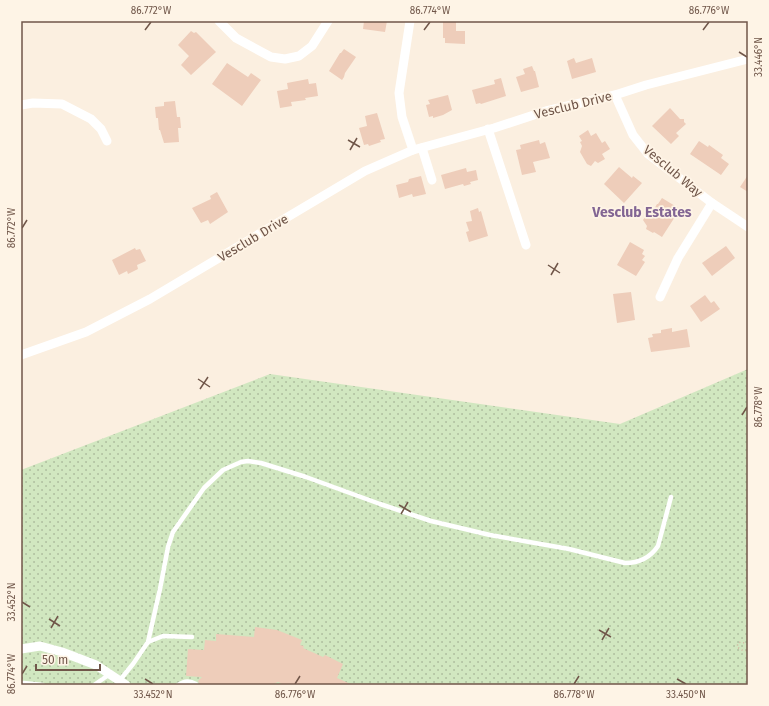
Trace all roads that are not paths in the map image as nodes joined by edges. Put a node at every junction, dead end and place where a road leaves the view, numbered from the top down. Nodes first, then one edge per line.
1 (219, 21) edge
2 (328, 21) edge
3 (410, 21) edge
4 (748, 59) edge
5 (615, 95) junction
6 (21, 105) edge
7 (488, 129) junction
8 (107, 141) dead end
9 (417, 149) junction
10 (432, 180) dead end
11 (712, 203) junction
12 (748, 227) edge
13 (526, 245) dead end
14 (660, 297) dead end
15 (21, 355) edge
16 (671, 497) dead end
17 (192, 637) dead end
18 (148, 642) junction
19 (21, 650) edge
20 (110, 674) junction
21 (123, 683) edge
22 (24, 684) edge
23 (196, 684) dead end
24 (43, 685) edge
25 (94, 685) edge
26 (178, 685) edge

1 - 2 street
3 - 9 street
4 - 5 street, Vesclub Drive
5 - 7 street, Vesclub Drive
5 - 11 street, Vesclub Way
6 - 8 street
7 - 9 street, Vesclub Drive
7 - 13 street
9 - 10 street
9 - 15 street, Vesclub Drive
11 - 12 street, Vesclub Way
11 - 14 street, Vesclub Way
16 - 18 lane
17 - 18 lane
18 - 21 lane
19 - 20 street
20 - 21 street
20 - 25 lane
22 - 24 lane
23 - 26 lane

